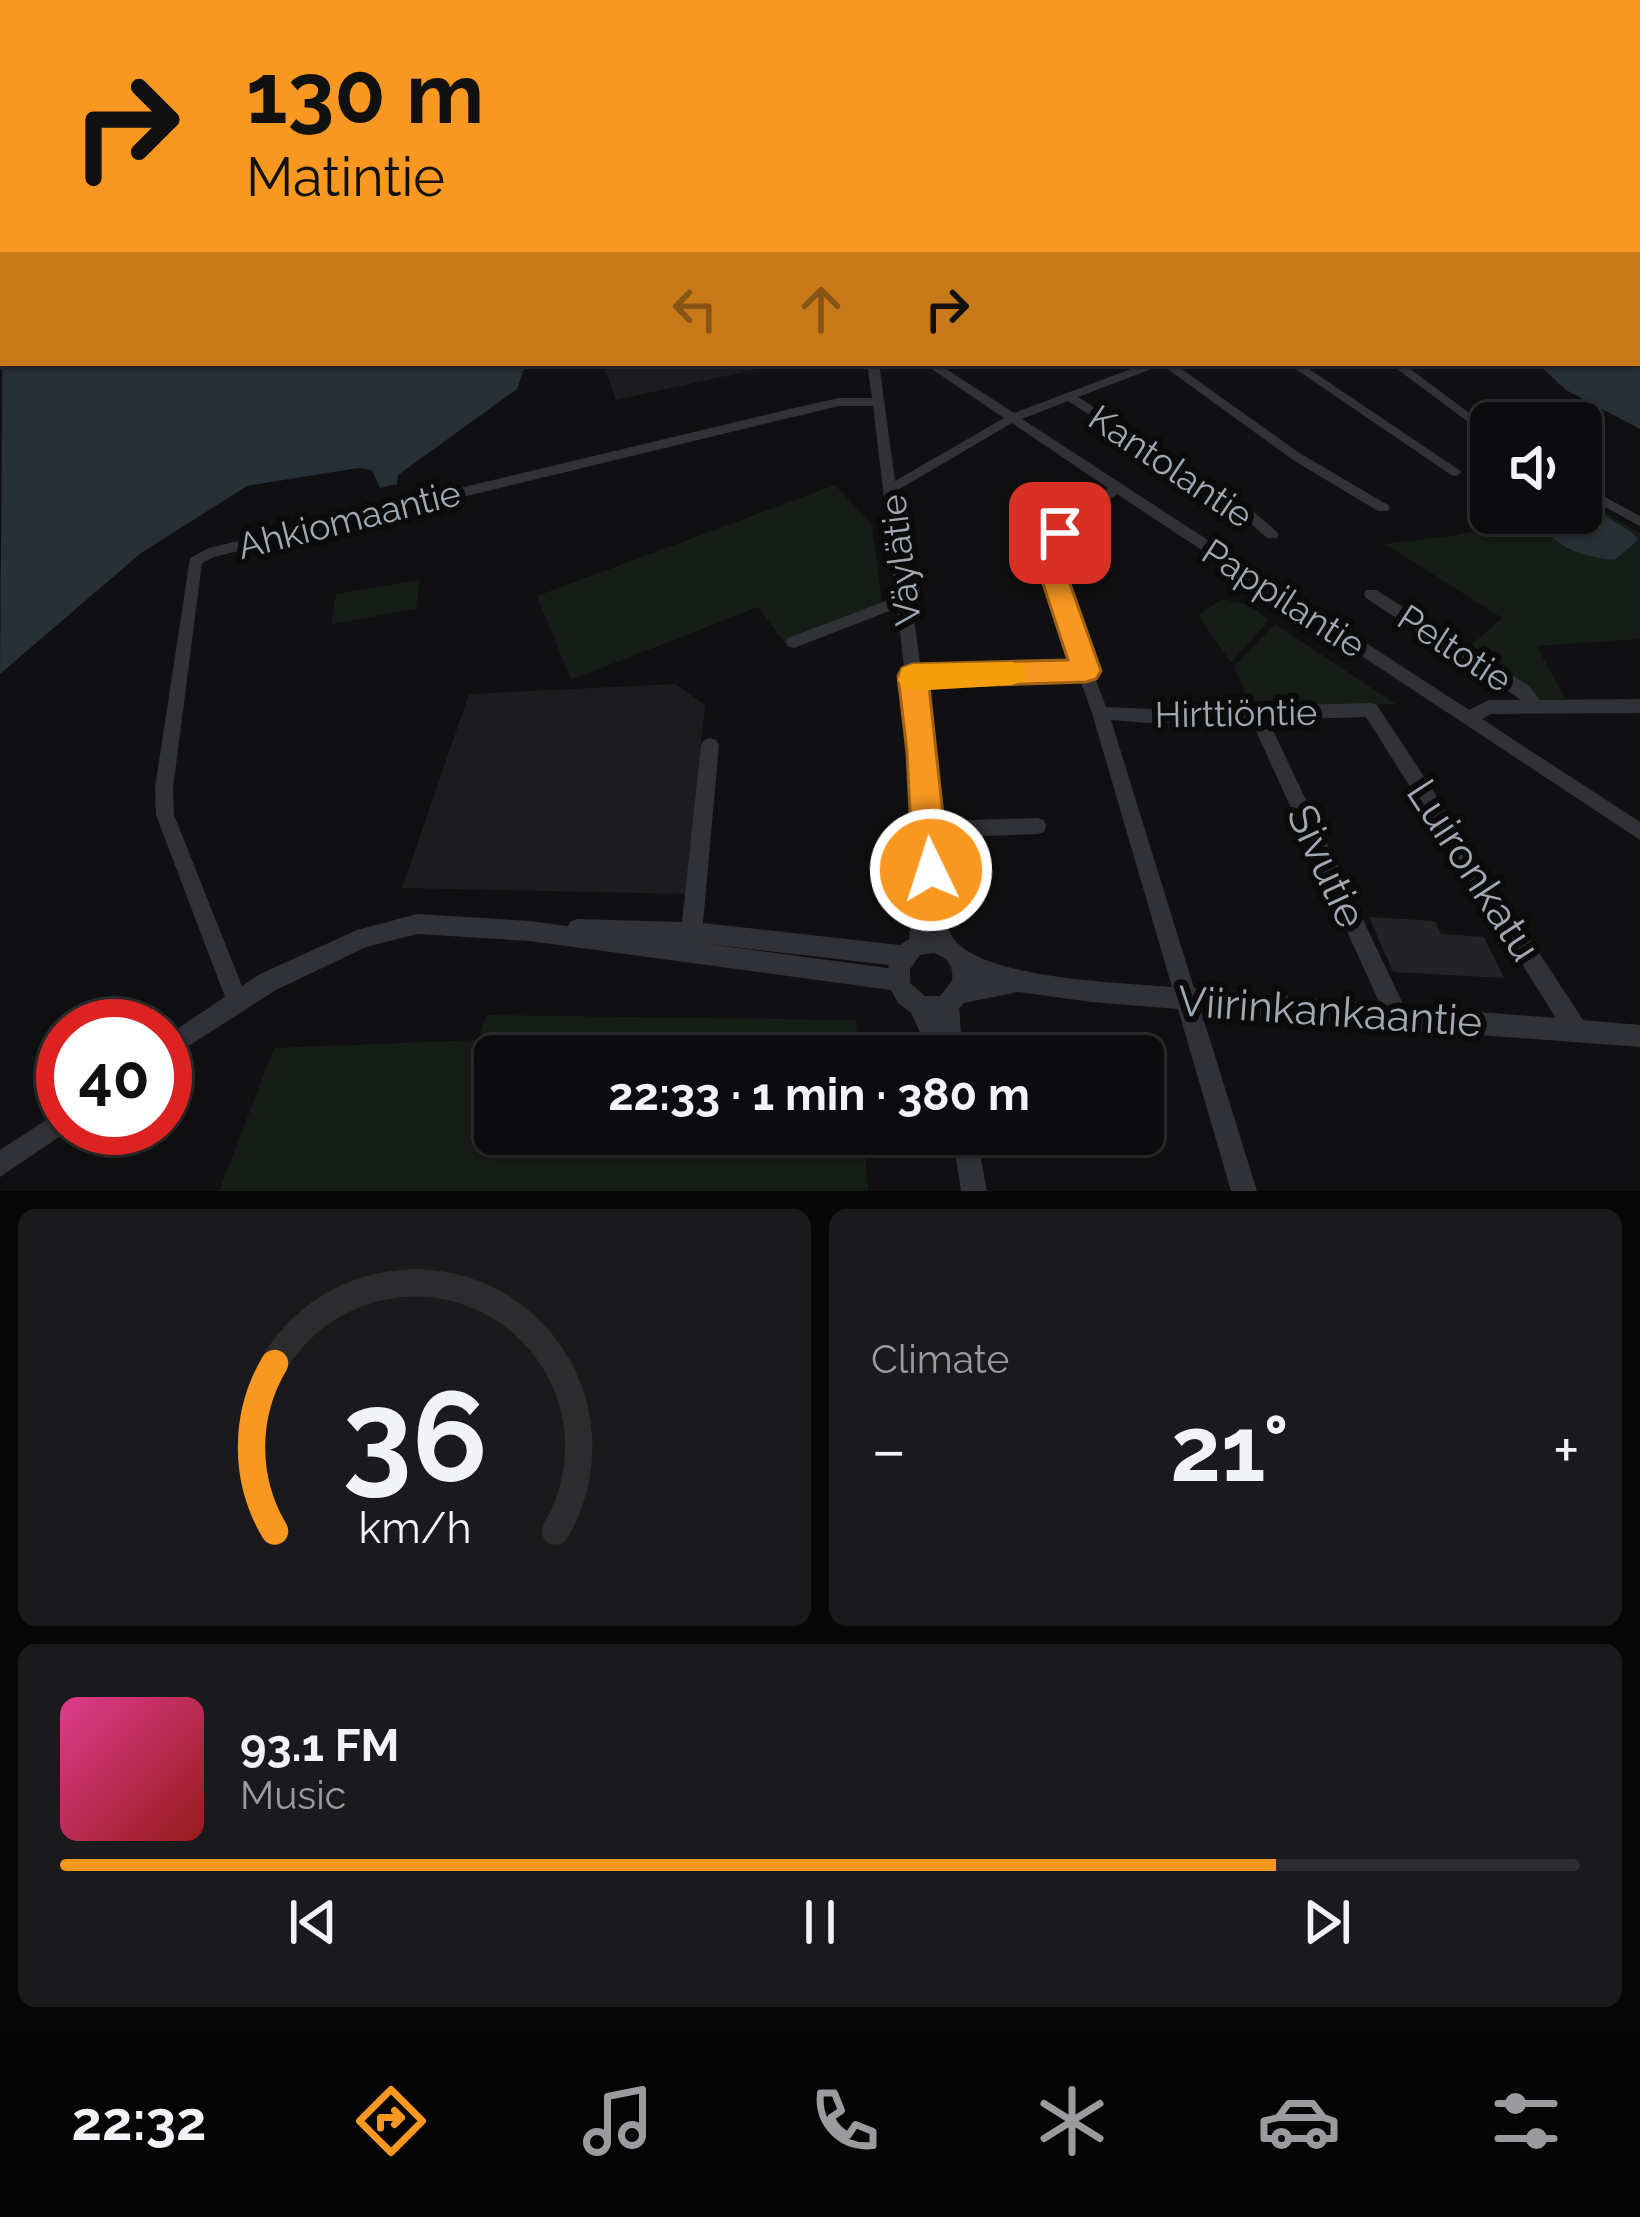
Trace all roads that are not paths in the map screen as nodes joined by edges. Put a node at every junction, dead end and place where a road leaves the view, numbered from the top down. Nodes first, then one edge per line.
1 (873, 366) edge
2 (934, 366) edge
3 (1153, 366) edge
4 (1165, 366) edge
5 (1297, 366) edge
6 (1399, 366) edge
7 (1069, 397) junction
8 (878, 402) junction
9 (1013, 418) junction
10 (1470, 419) edge
11 (1456, 472) dead end
12 (892, 488) junction
13 (1115, 489) junction
14 (1602, 500) edge
15 (1383, 508) dead end
16 (1640, 522) edge
17 (1272, 535) dead end
18 (1371, 594) dead end
19 (905, 598) junction
20 (794, 643) dead end
21 (1086, 671) junction
22 (913, 676) junction
23 (1640, 706) edge
24 (1536, 707) junction
25 (1371, 710) joint
26 (1100, 712) junction
27 (1257, 714) junction
28 (1469, 718) junction
29 (710, 745) dead end
30 (1037, 826) dead end
31 (927, 830) junction
32 (1640, 832) edge
33 (691, 942) junction
34 (911, 950) junction
35 (951, 952) junction
36 (899, 980) junction
37 (1020, 982) junction
38 (954, 999) junction
39 (237, 1000) junction
40 (1185, 1001) junction
41 (919, 1005) junction
42 (1397, 1018) junction
43 (1577, 1030) junction
44 (192, 1031) edge
45 (936, 1035) edge
46 (950, 1035) edge
47 (1640, 1036) edge
48 (36, 1140) edge
49 (968, 1155) edge
50 (0, 1165) edge
51 (974, 1191) edge
52 (1244, 1191) edge

1 - 8 street, Väylätie
2 - 9 street, Pappilantie
3 - 7 street
4 - 15 street
5 - 11 street
6 - 10 street
7 - 9 street
7 - 17 street, Kantolantie
8 - 12 street, Väylätie
8 - 39 street, Ahkiomaantie
9 - 12 street
9 - 13 street, Pappilantie
12 - 19 street, Väylätie
13 - 21 street
13 - 28 street, Pappilantie
14 - 16 street
18 - 24 street, Peltotie
19 - 20 street
19 - 22 street, Väylätie
21 - 22 street
21 - 26 street
22 - 31 street, Väylätie
23 - 24 street
24 - 28 street
25 - 27 street, Hirttiöntie
25 - 43 street, Luironkatu
26 - 27 street, Hirttiöntie
26 - 40 street
27 - 42 street, Sivutie
28 - 32 street, Pappilantie
29 - 33 street
30 - 31 street
31 - 34 street, Väylätie
31 - 35 street, Väylätie
33 - 34 street
33 - 36 street
33 - 39 street
34 - 35 street
34 - 36 street
35 - 37 street, Viirinkankaantie
35 - 38 street
36 - 41 street
37 - 38 street, Viirinkankaantie
37 - 40 street, Viirinkankaantie
38 - 41 street
38 - 46 street
39 - 44 street
40 - 42 street, Viirinkankaantie
40 - 52 street
41 - 45 street
42 - 43 street, Viirinkankaantie
43 - 47 street, Viirinkankaantie
48 - 50 street
49 - 51 street

